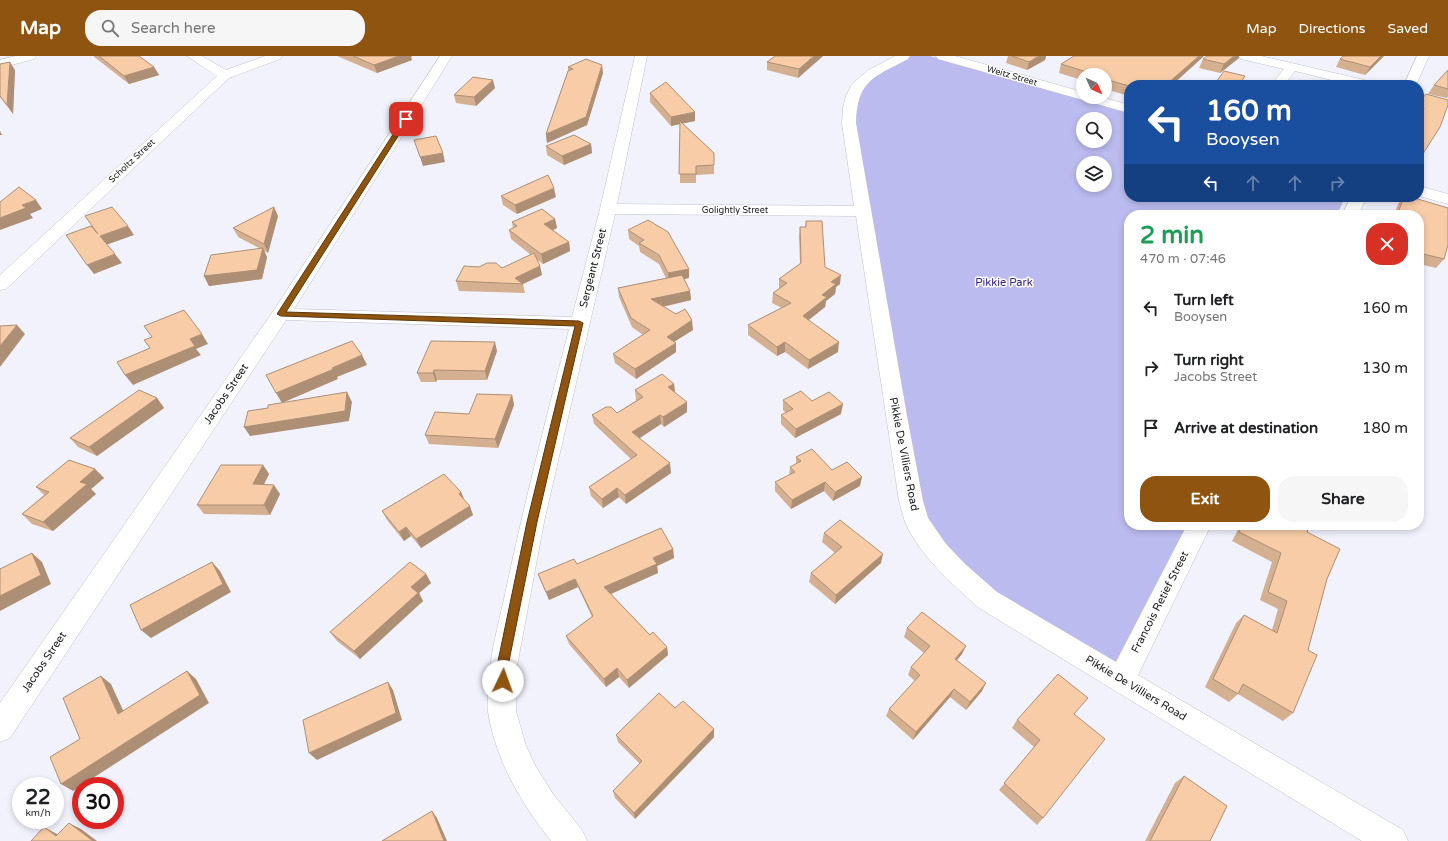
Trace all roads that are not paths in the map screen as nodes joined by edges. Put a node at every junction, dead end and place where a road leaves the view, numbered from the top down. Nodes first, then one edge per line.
1 (30, 56) edge
2 (193, 56) edge
3 (276, 56) edge
4 (446, 56) edge
5 (641, 56) edge
6 (904, 56) edge
7 (942, 56) edge
8 (1245, 56) edge
9 (1423, 56) edge
10 (0, 64) edge
11 (1292, 67) junction
12 (225, 75) junction
13 (1281, 80) edge
14 (1347, 80) edge
15 (1412, 80) edge
16 (1076, 94) edge
17 (1112, 104) edge
18 (1124, 108) edge
19 (1424, 192) edge
20 (1448, 199) edge
21 (608, 209) junction
22 (862, 211) junction
23 (0, 285) edge
24 (281, 314) junction
25 (579, 323) junction
26 (1196, 530) edge
27 (1122, 679) junction
28 (8, 701) edge
29 (0, 728) edge
30 (571, 841) edge
31 (1392, 841) edge

1 - 10 street
2 - 12 street
3 - 12 street, Scholtz Street
4 - 24 street, Jacobs Street
5 - 21 street, Sergeant Street
6 - 22 street, Pikkie De Villiers Road
7 - 16 street, Weitz Street
8 - 11 street
9 - 15 street
11 - 13 street
11 - 14 street
12 - 23 street, Scholtz Street
17 - 18 street
19 - 20 street
21 - 22 street, Golightly Street
21 - 25 street, Sergeant Street
22 - 27 street, Pikkie De Villiers Road
24 - 25 street
24 - 28 street, Jacobs Street
25 - 30 street, Sergeant Street
26 - 27 street, Francois Retief Street
27 - 31 street, Pikkie De Villiers Road
28 - 29 street, Jacobs Street

